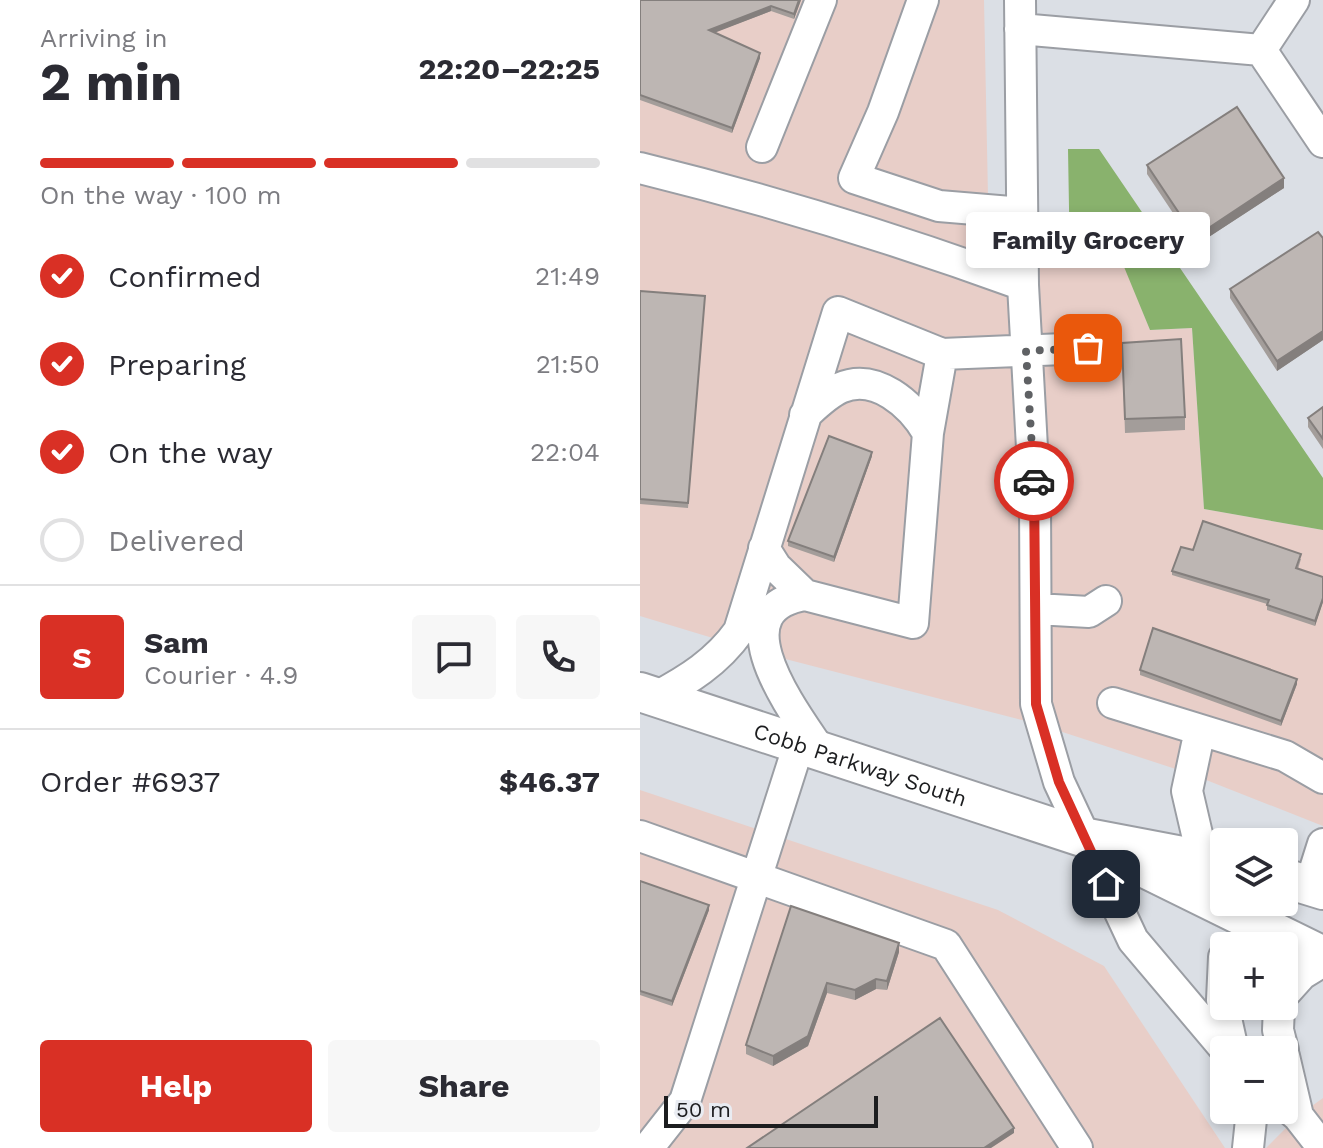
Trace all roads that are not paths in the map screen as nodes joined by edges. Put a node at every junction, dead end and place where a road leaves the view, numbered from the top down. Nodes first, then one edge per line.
1 (821, 0) edge
2 (923, 0) edge
3 (1294, 0) edge
4 (1020, 15) edge
5 (1261, 50) junction
6 (1323, 142) edge
7 (762, 147) dead end
8 (640, 168) edge
9 (1022, 213) junction
10 (1023, 285) junction
11 (1088, 348) dead end
12 (1026, 351) junction
13 (942, 354) junction
14 (805, 415) junction
15 (928, 433) junction
16 (764, 548) junction
17 (805, 595) junction
18 (1106, 601) dead end
19 (1036, 609) junction
20 (648, 695) edge
21 (1113, 703) dead end
22 (1200, 730) junction
23 (810, 748) junction
24 (1323, 778) edge
25 (640, 836) edge
26 (1082, 837) junction
27 (1323, 844) edge
28 (1210, 851) edge
29 (1210, 861) edge
30 (757, 876) junction
31 (1306, 884) edge
32 (1237, 921) edge
33 (1323, 958) edge
34 (1298, 978) edge
35 (1214, 1036) edge
36 (1298, 1096) edge
37 (1251, 1124) edge
38 (1308, 1125) edge
39 (648, 1147) edge
40 (1077, 1148) edge
41 (1248, 1148) edge

1 - 7 street
2 - 9 street
3 - 5 street
4 - 5 street
4 - 9 street
5 - 6 street
8 - 10 street
9 - 10 street
10 - 12 street
11 - 12 street
12 - 13 street
12 - 19 street
13 - 14 street
13 - 15 street
14 - 15 street
14 - 16 street
15 - 17 street
16 - 17 street
16 - 20 street
17 - 23 street
18 - 19 street
19 - 26 street
20 - 23 main road, Cobb Parkway South
21 - 22 street
22 - 24 street
22 - 28 street
23 - 26 main road, Cobb Parkway South
23 - 30 street
25 - 30 street
26 - 29 main road, Cobb Parkway South
26 - 32 main road, Cobb Parkway South
26 - 35 street
27 - 31 street
30 - 39 street
30 - 40 street
32 - 33 main road, Cobb Parkway South
33 - 34 street
36 - 38 street
37 - 41 street

